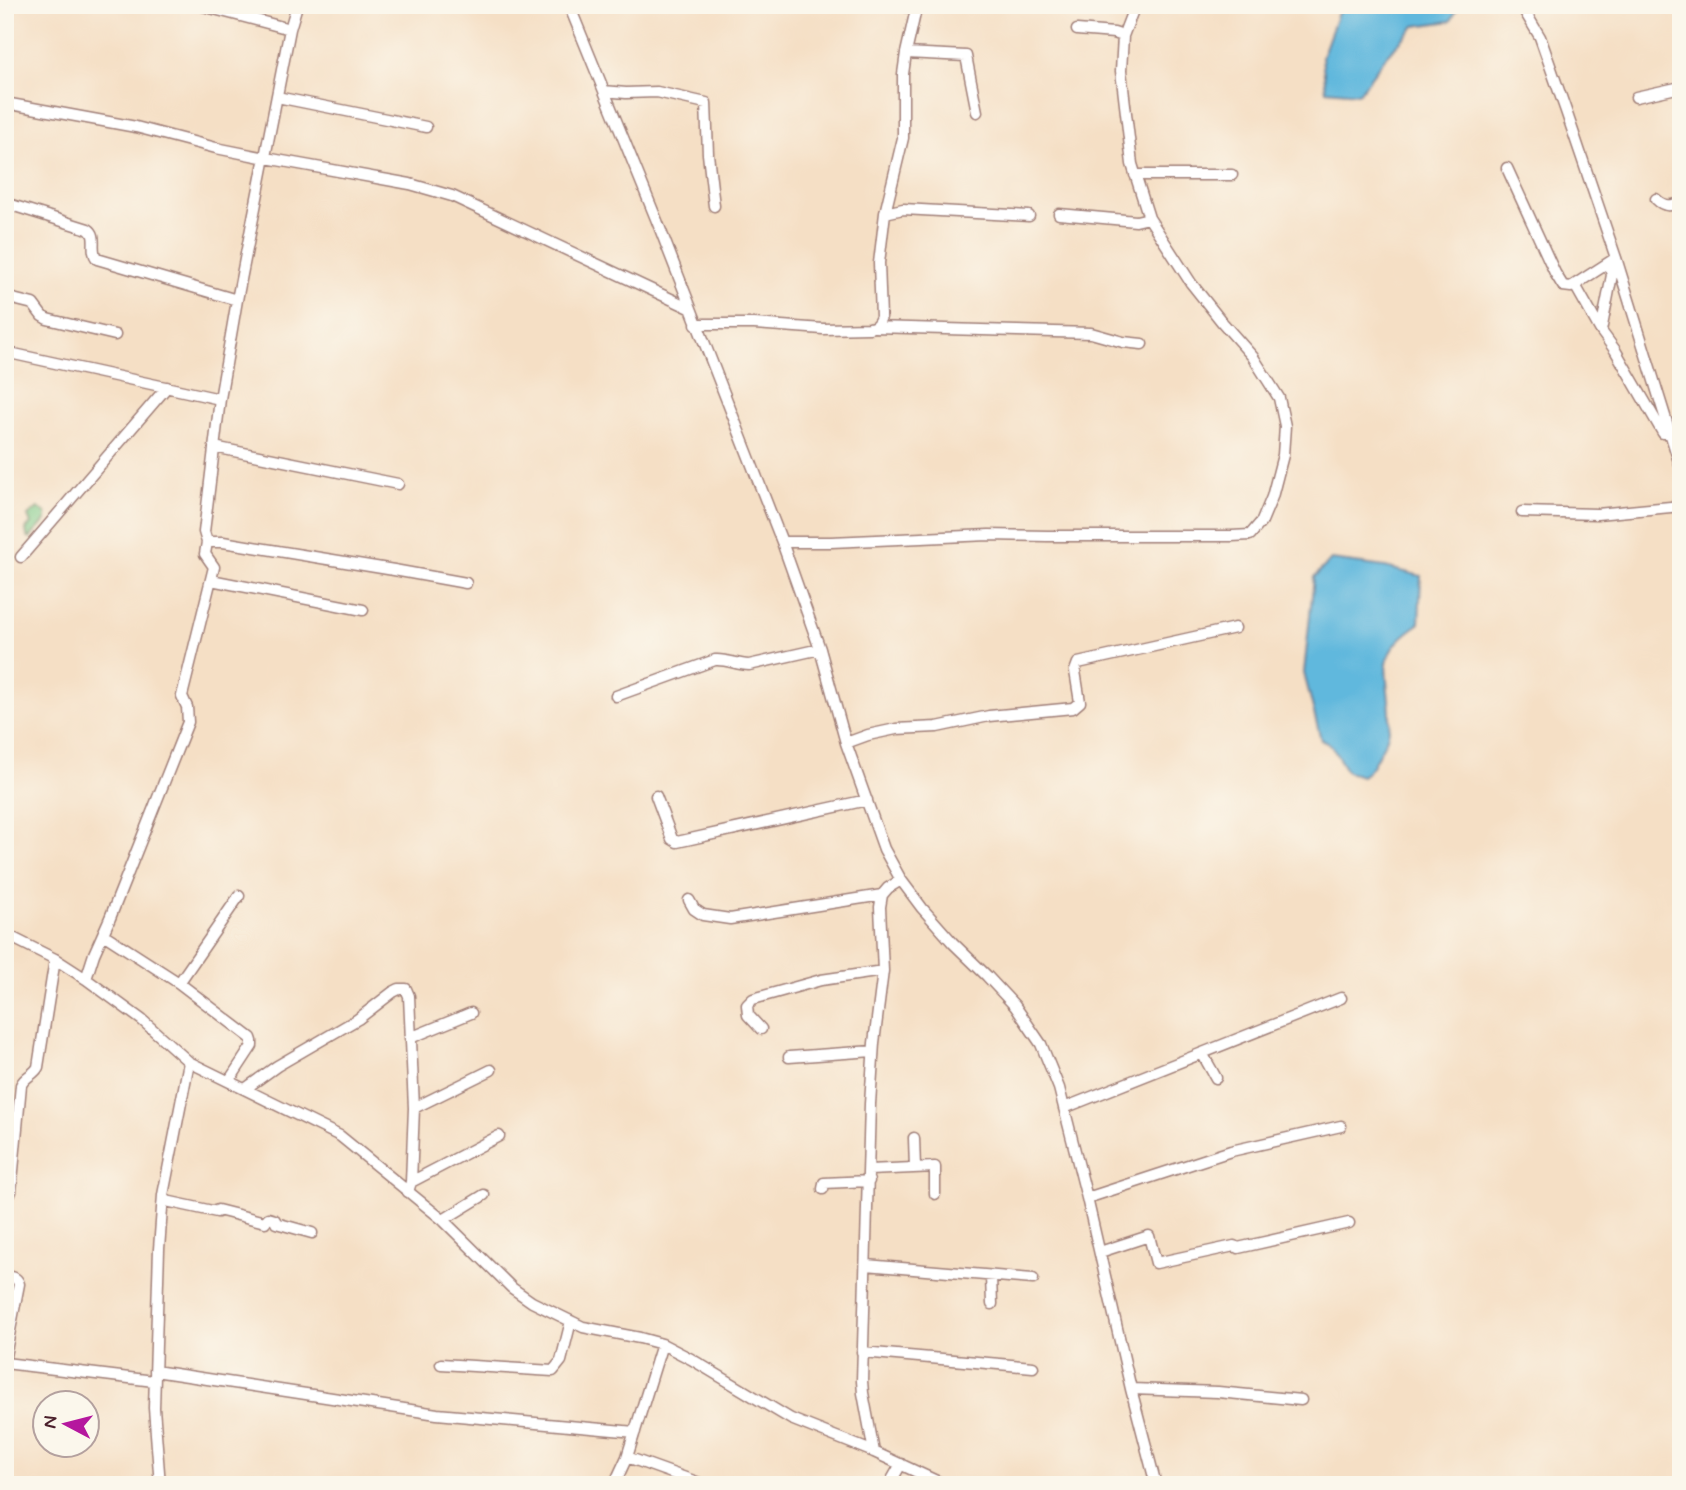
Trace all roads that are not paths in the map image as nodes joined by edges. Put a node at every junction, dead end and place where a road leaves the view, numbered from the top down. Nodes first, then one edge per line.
1 (199, 5) edge
2 (297, 5) edge
3 (569, 5) edge
4 (891, 5) edge
5 (1135, 5) edge
6 (1521, 5) edge
7 (917, 7) edge
8 (290, 29) junction
9 (1077, 30) dead end
10 (1123, 36) junction
11 (906, 53) junction
12 (1681, 86) edge
13 (604, 92) junction
14 (277, 97) junction
15 (1636, 97) dead end
16 (5, 103) edge
17 (977, 112) dead end
18 (426, 127) dead end
19 (266, 158) junction
20 (1507, 168) dead end
21 (1135, 174) junction
22 (1232, 174) dead end
23 (1656, 199) dead end
24 (5, 203) edge
25 (1681, 203) edge
26 (714, 206) dead end
27 (886, 213) junction
28 (1059, 214) dead end
29 (1029, 216) dead end
30 (1149, 218) junction
31 (1612, 260) junction
32 (1576, 285) junction
33 (5, 297) edge
34 (237, 300) junction
35 (690, 307) junction
36 (696, 324) junction
37 (874, 327) junction
38 (1601, 331) junction
39 (115, 335) dead end
40 (1142, 344) dead end
41 (5, 352) edge
42 (167, 387) junction
43 (220, 399) junction
44 (1671, 432) junction
45 (214, 447) junction
46 (1681, 468) edge
47 (398, 484) dead end
48 (1681, 506) edge
49 (1521, 512) dead end
50 (207, 542) junction
51 (782, 542) junction
52 (21, 557) dead end
53 (211, 580) junction
54 (466, 583) dead end
55 (363, 610) dead end
56 (1235, 628) dead end
57 (820, 649) junction
58 (616, 696) dead end
59 (846, 743) junction
60 (656, 796) dead end
61 (867, 800) junction
62 (901, 880) junction
63 (239, 895) dead end
64 (882, 895) junction
65 (689, 900) dead end
66 (5, 934) edge
67 (103, 934) junction
68 (55, 959) junction
69 (883, 971) junction
70 (86, 979) junction
71 (179, 983) junction
72 (1341, 998) dead end
73 (471, 1013) dead end
74 (761, 1029) dead end
75 (410, 1038) junction
76 (873, 1051) junction
77 (1202, 1053) junction
78 (789, 1057) dead end
79 (189, 1062) junction
80 (491, 1070) dead end
81 (1216, 1078) dead end
82 (229, 1081) junction
83 (246, 1088) junction
84 (414, 1108) junction
85 (1064, 1108) junction
86 (1341, 1126) dead end
87 (499, 1136) dead end
88 (914, 1138) dead end
89 (915, 1168) junction
90 (869, 1175) junction
91 (409, 1187) junction
92 (823, 1189) dead end
93 (11, 1192) dead end
94 (935, 1194) dead end
95 (484, 1195) dead end
96 (163, 1196) junction
97 (1087, 1198) junction
98 (443, 1220) junction
99 (1349, 1223) dead end
100 (312, 1233) dead end
101 (1100, 1252) junction
102 (866, 1265) junction
103 (5, 1276) edge
104 (992, 1276) junction
105 (1033, 1279) dead end
106 (992, 1304) dead end
107 (571, 1321) junction
108 (662, 1344) junction
109 (862, 1352) junction
110 (5, 1356) edge
111 (5, 1363) edge
112 (441, 1364) dead end
113 (1033, 1367) dead end
114 (154, 1376) junction
115 (1131, 1389) junction
116 (1301, 1400) dead end
117 (635, 1432) junction
118 (874, 1452) junction
119 (627, 1457) junction
120 (901, 1464) junction
121 (160, 1485) edge
122 (614, 1485) edge
123 (705, 1485) edge
124 (889, 1485) edge
125 (944, 1485) edge
126 (1156, 1485) edge

1 - 8 street
2 - 8 street
3 - 13 street
4 - 7 street
5 - 10 street
6 - 31 street
7 - 11 street
8 - 14 street
9 - 10 street
10 - 21 street
11 - 17 street
11 - 27 street
12 - 15 street
13 - 26 street
13 - 35 street
14 - 18 street
14 - 19 street
16 - 19 street
19 - 34 street
19 - 35 street
20 - 32 street
21 - 22 street
21 - 30 street
23 - 25 street
24 - 34 street
27 - 29 street
27 - 37 street
28 - 30 street
30 - 51 street
31 - 32 street
31 - 38 street
31 - 44 street
32 - 38 street
33 - 39 street
34 - 43 street
35 - 36 street
36 - 37 street
36 - 51 street
37 - 40 street
38 - 44 street
41 - 42 street
42 - 43 street
42 - 52 street
43 - 45 street
44 - 46 street
45 - 47 street
45 - 50 street
48 - 49 street
50 - 53 street
50 - 54 street
51 - 57 street
53 - 55 street
53 - 67 street
56 - 59 street
57 - 58 street
57 - 59 street
59 - 61 street
60 - 61 street
61 - 62 street
62 - 64 street
62 - 85 street
63 - 71 street
64 - 65 street
64 - 69 street
66 - 68 street
67 - 70 street
67 - 71 street
68 - 70 street
68 - 93 street
69 - 74 street
69 - 76 street
70 - 79 street
71 - 82 street
72 - 77 street
73 - 75 street
75 - 83 street
75 - 84 street
76 - 78 street
76 - 90 street
77 - 81 street
77 - 85 street
79 - 82 street
79 - 96 street
80 - 84 street
82 - 83 street
83 - 91 street
84 - 91 street
85 - 97 street
86 - 97 street
87 - 91 street
88 - 89 street
89 - 90 street
89 - 94 street
90 - 92 street
90 - 102 street
91 - 98 street
95 - 98 street
96 - 100 street
96 - 114 street
97 - 101 street
98 - 107 street
99 - 101 street
101 - 115 street
102 - 104 street
102 - 109 street
103 - 110 street
104 - 105 street
104 - 106 street
107 - 108 street
107 - 112 street
108 - 117 street
108 - 118 street
109 - 113 street
109 - 118 street
111 - 114 street
114 - 117 street
114 - 121 street
115 - 116 street
115 - 126 street
117 - 119 street
118 - 120 street
119 - 122 street
119 - 123 street
120 - 124 street
120 - 125 street

